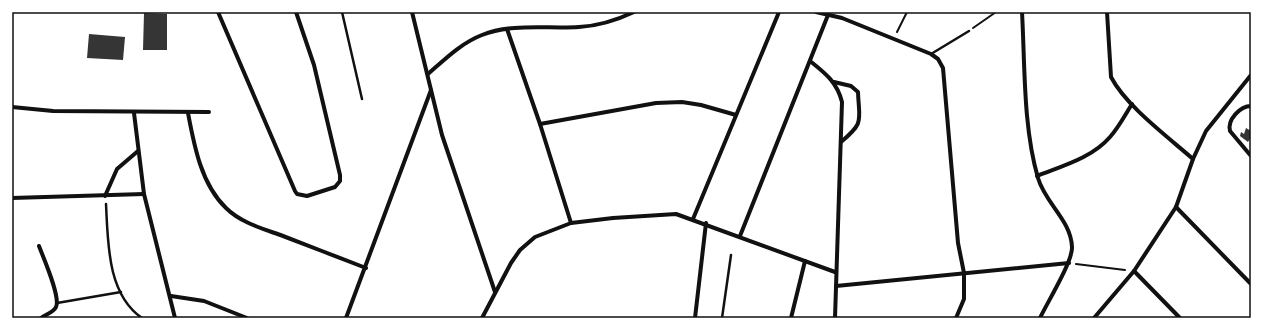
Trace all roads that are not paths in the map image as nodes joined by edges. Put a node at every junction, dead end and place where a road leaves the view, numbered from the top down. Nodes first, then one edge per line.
1 (218, 12) edge
2 (296, 12) edge
3 (342, 12) edge
4 (412, 12) edge
5 (634, 12) edge
6 (779, 12) edge
7 (816, 12) edge
8 (1022, 12) edge
9 (1107, 12) edge
10 (828, 15) junction
11 (507, 29) junction
12 (969, 31) road end
13 (932, 54) junction
14 (810, 60) junction
15 (428, 74) junction
16 (1251, 75) edge
17 (834, 82) junction
18 (431, 90) junction
19 (362, 99) dead end
20 (1132, 104) junction
21 (1251, 106) edge
22 (12, 107) edge
23 (209, 112) dead end
24 (134, 113) junction
25 (188, 113) junction
26 (736, 115) junction
27 (540, 124) junction
28 (841, 142) junction
29 (138, 151) junction
30 (1251, 156) edge
31 (1193, 159) junction
32 (1037, 176) junction
33 (144, 194) junction
34 (105, 196) junction
35 (12, 198) edge
36 (106, 204) dead end
37 (1176, 208) junction
38 (693, 219) junction
39 (571, 223) junction
40 (706, 223) junction
41 (740, 236) junction
42 (39, 246) dead end
43 (731, 255) dead end
44 (805, 261) junction
45 (1069, 263) junction
46 (366, 268) junction
47 (1134, 271) junction
48 (835, 272) junction
49 (964, 273) junction
50 (1251, 284) edge
51 (836, 286) junction
52 (121, 292) junction
53 (495, 292) junction
54 (171, 296) junction
55 (57, 303) junction
56 (41, 318) edge
57 (142, 318) edge
58 (175, 318) edge
59 (247, 318) edge
60 (346, 318) edge
61 (482, 318) edge
62 (695, 318) edge
63 (722, 318) edge
64 (791, 318) edge
65 (835, 318) edge
66 (956, 318) edge
67 (1040, 318) edge
68 (1094, 318) edge
69 (1180, 318) edge

1 - 2 street
3 - 19 lane
4 - 15 street
5 - 11 street
6 - 26 street
7 - 10 street
8 - 32 street
9 - 20 street
10 - 13 street
10 - 14 street
11 - 15 street
11 - 27 street
12 - 13 lane
13 - 49 street
14 - 17 street
14 - 41 street
15 - 18 street
16 - 31 street
17 - 28 street
17 - 28 street
18 - 46 street
18 - 53 street
20 - 31 street
20 - 32 street
21 - 30 street
22 - 24 street
23 - 25 street
24 - 25 street
24 - 29 street
25 - 46 street
26 - 27 street
26 - 38 street
27 - 39 street
28 - 48 street
29 - 33 street
29 - 34 street
31 - 37 street
32 - 45 street
33 - 34 street
33 - 54 street
34 - 35 street
36 - 52 lane
37 - 47 street
37 - 50 street
38 - 39 street
38 - 40 street
39 - 53 street
40 - 41 street
40 - 62 street
41 - 44 street
42 - 55 street
43 - 63 lane
44 - 48 street
44 - 64 street
45 - 49 street
45 - 67 street
46 - 60 street
47 - 68 street
47 - 69 street
48 - 51 street
49 - 51 street
49 - 66 street
51 - 65 street
52 - 55 lane
52 - 57 lane
53 - 61 street
54 - 58 street
54 - 59 street
55 - 56 street

